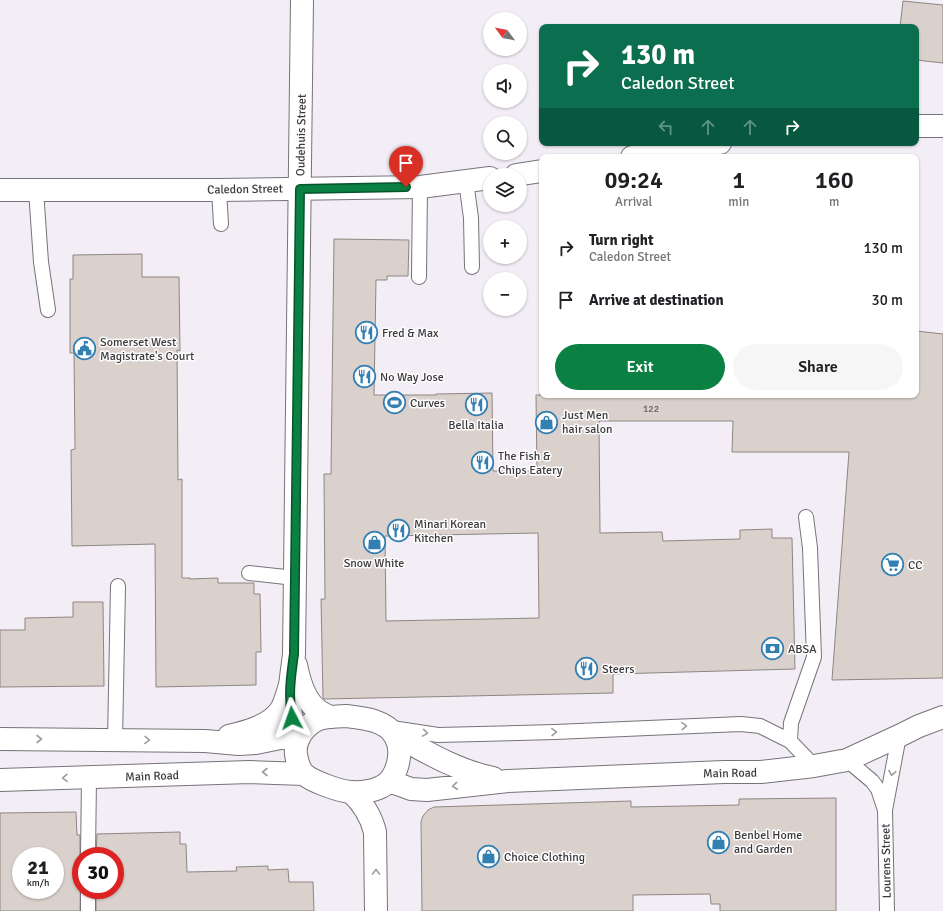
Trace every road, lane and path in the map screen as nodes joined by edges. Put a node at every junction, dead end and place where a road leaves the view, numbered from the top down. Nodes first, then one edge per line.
1 (302, 0) edge
2 (919, 126) edge
3 (943, 126) edge
4 (714, 147) edge
5 (657, 154) edge
6 (539, 171) edge
7 (527, 173) edge
8 (483, 179) edge
9 (466, 181) junction
10 (420, 187) junction
11 (300, 189) junction
12 (0, 190) edge
13 (36, 190) junction
14 (219, 190) junction
15 (221, 224) dead end
16 (472, 267) dead end
17 (419, 276) dead end
18 (48, 310) dead end
19 (806, 517) dead end
20 (249, 573) dead end
21 (295, 578) junction
22 (118, 586) dead end
23 (294, 654) junction
24 (290, 685) junction
25 (330, 717) junction
26 (941, 719) edge
27 (390, 731) junction
28 (899, 736) junction
29 (299, 737) junction
30 (0, 739) edge
31 (115, 740) junction
32 (205, 741) junction
33 (790, 741) junction
34 (848, 760) junction
35 (814, 766) junction
36 (304, 774) junction
37 (89, 778) junction
38 (0, 780) edge
39 (389, 781) junction
40 (508, 781) junction
41 (351, 792) junction
42 (885, 810) junction
43 (88, 847) edge
44 (88, 899) edge
45 (88, 911) edge
46 (376, 911) edge
47 (887, 911) edge

1 - 11 main road, Oudehuis Street
2 - 3 main road
4 - 5 main road
6 - 7 main road
8 - 9 main road, Caledon Street
9 - 10 main road, Caledon Street
9 - 16 lane
10 - 11 main road, Caledon Street
10 - 17 lane
11 - 14 main road, Caledon Street
11 - 21 main road, Oudehuis Street
12 - 13 main road, Caledon Street
13 - 14 main road, Caledon Street
13 - 18 lane
14 - 15 lane
19 - 33 lane
20 - 21 lane
21 - 23 main road, Oudehuis Street
22 - 31 lane
23 - 24 main road, Oudehuis Street
23 - 25 main road, Oudehuis Street
24 - 29 main road, Oudehuis Street
24 - 32 main road
25 - 27 main road
25 - 29 main road
26 - 28 main road, Main Road
27 -> 33 lane
27 - 39 main road
27 - 40 main road, Main Road
28 - 34 main road, Main Road
28 -> 42 lane, Lourens Street
29 - 32 main road
29 - 36 main road
30 -> 31 main road
31 -> 32 main road
33 - 35 lane
34 - 35 main road, Main Road
34 - 42 lane, Lourens Street
35 - 40 main road, Main Road
36 -> 37 main road, Main Road
36 - 41 main road
37 -> 38 main road, Main Road
37 - 43 lane
40 -> 39 main road, Main Road
39 - 41 main road
46 -> 41 main road
42 - 47 lane, Lourens Street
44 - 45 lane

